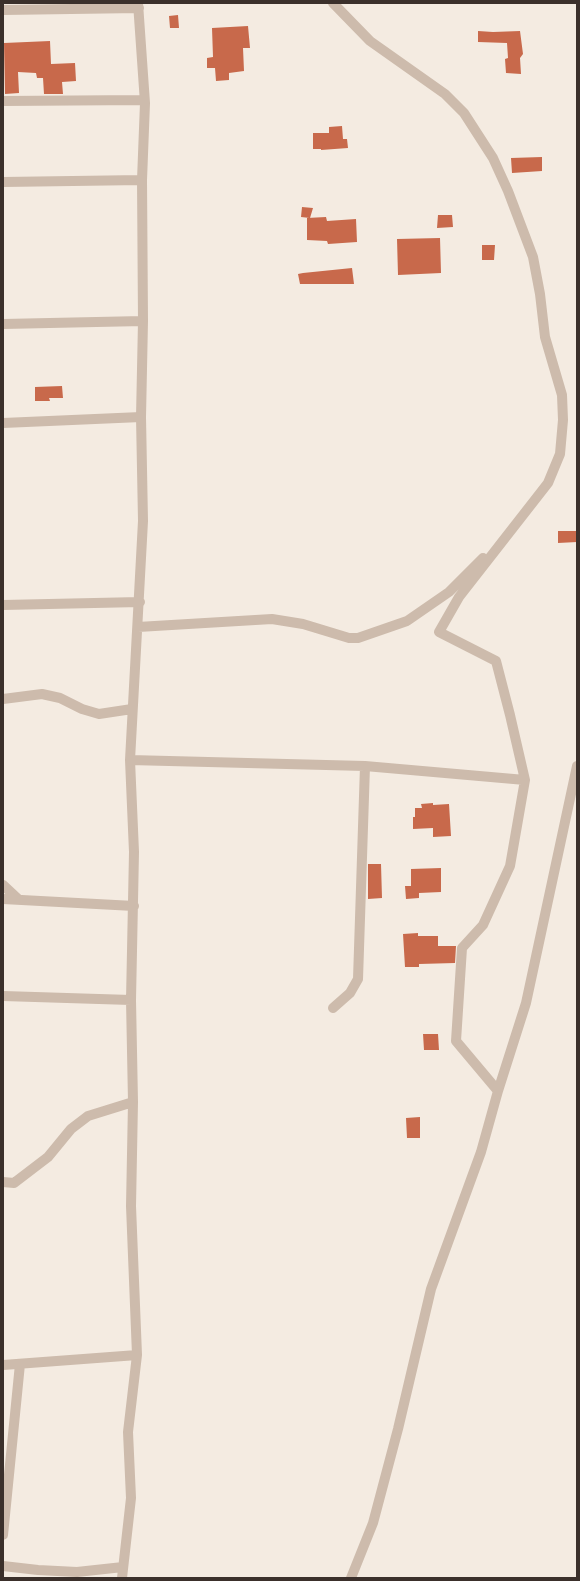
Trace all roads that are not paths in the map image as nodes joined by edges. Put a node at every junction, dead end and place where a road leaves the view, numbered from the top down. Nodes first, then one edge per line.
1 (333, 3) edge
2 (138, 5) edge
3 (3, 10) edge
4 (144, 100) junction
5 (3, 101) edge
6 (142, 180) junction
7 (3, 182) edge
8 (143, 321) junction
9 (3, 324) edge
10 (142, 417) junction
11 (3, 423) edge
12 (509, 533) junction
13 (140, 602) junction
14 (3, 605) edge
15 (138, 627) junction
16 (3, 699) edge
17 (132, 708) junction
18 (130, 760) junction
19 (365, 766) junction
20 (577, 766) edge
21 (525, 780) junction
22 (3, 885) edge
23 (3, 899) edge
24 (18, 899) junction
25 (134, 906) junction
26 (3, 996) edge
27 (131, 1000) junction
28 (333, 1008) dead end
29 (498, 1091) junction
30 (133, 1102) junction
31 (3, 1182) edge
32 (137, 1355) junction
33 (20, 1364) junction
34 (3, 1366) edge
35 (3, 1536) edge
36 (3, 1566) edge
37 (123, 1567) junction
38 (122, 1578) edge
39 (350, 1578) edge

1 - 12 street
2 - 3 street
2 - 4 street
4 - 5 street
4 - 6 street
6 - 7 street
6 - 8 street
8 - 9 street
8 - 10 street
10 - 11 street
10 - 13 street
12 - 15 street
12 - 21 street
13 - 14 street
13 - 15 street
15 - 17 street
16 - 17 street
17 - 18 street
18 - 19 street
18 - 25 street
19 - 21 street
19 - 28 street
20 - 29 street
21 - 29 street
22 - 24 street
23 - 24 street
24 - 25 street
25 - 27 street
26 - 27 street
27 - 30 street
29 - 39 street
30 - 31 street
30 - 32 street
32 - 33 street
32 - 37 street
33 - 34 street
33 - 35 street
36 - 37 street
37 - 38 street

